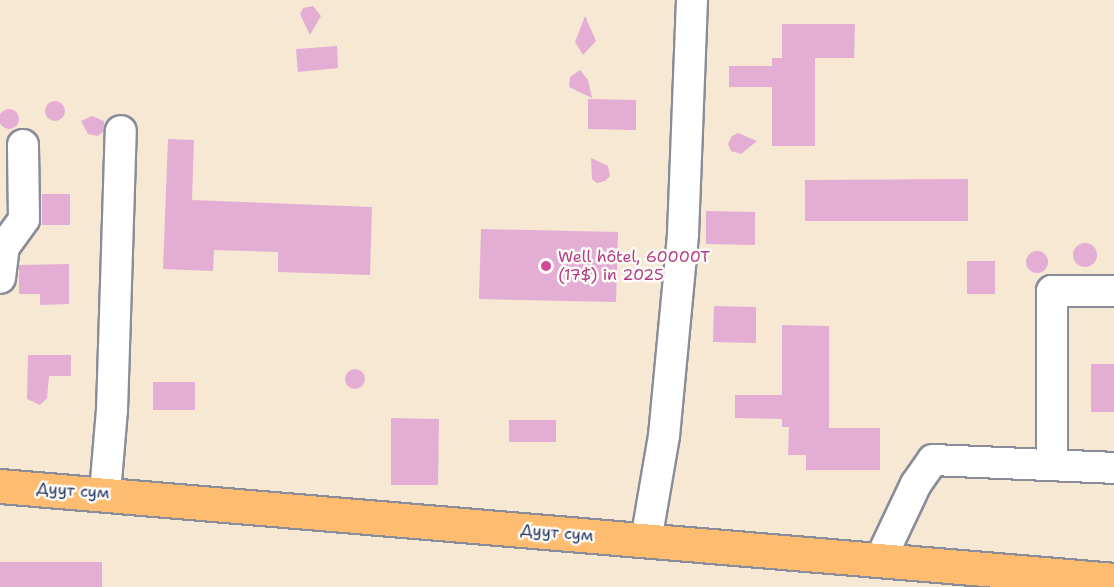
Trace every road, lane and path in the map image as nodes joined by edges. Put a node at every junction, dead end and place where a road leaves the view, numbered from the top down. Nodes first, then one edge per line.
1 (692, 0) edge
2 (120, 131) dead end
3 (23, 145) dead end
4 (0, 278) edge
5 (1114, 291) edge
6 (1052, 465) junction
7 (1114, 468) edge
8 (0, 486) edge
9 (105, 493) junction
10 (646, 540) junction
11 (880, 560) junction
12 (1114, 580) edge

1 - 10 street
2 - 9 street
3 - 4 street
5 - 6 street
6 - 7 street
6 - 11 street
8 - 9 main road, Дуут сум
9 - 10 main road, Дуут сум
10 - 11 main road, Дуут сум
11 - 12 main road, Дуут сум

